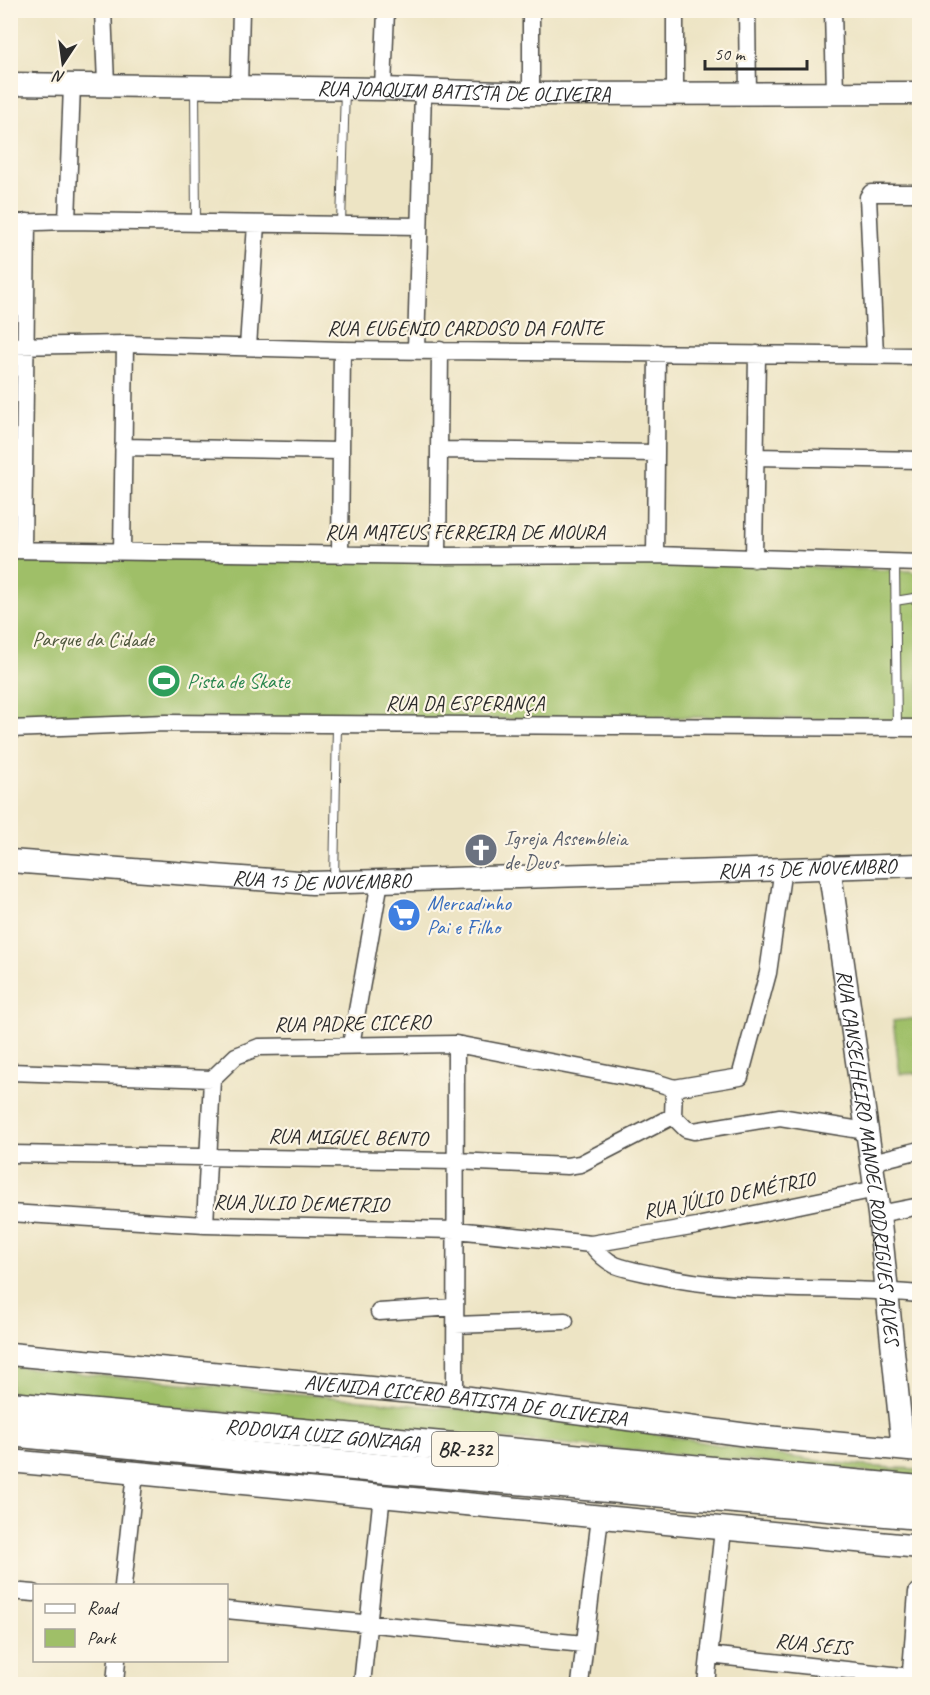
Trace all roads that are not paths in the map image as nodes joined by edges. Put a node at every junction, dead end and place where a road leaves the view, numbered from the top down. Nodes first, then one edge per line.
1 (103, 10) edge
2 (241, 10) edge
3 (386, 10) edge
4 (531, 10) edge
5 (675, 10) edge
6 (747, 10) edge
7 (833, 10) edge
8 (10, 84) edge
9 (106, 84) junction
10 (72, 85) junction
11 (239, 86) junction
12 (195, 87) junction
13 (345, 88) junction
14 (383, 89) junction
15 (423, 90) junction
16 (835, 93) junction
17 (920, 93) edge
18 (531, 94) junction
19 (675, 95) junction
20 (748, 95) junction
21 (920, 193) edge
22 (67, 221) junction
23 (196, 222) junction
24 (19, 223) edge
25 (256, 224) junction
26 (341, 224) junction
27 (419, 226) junction
28 (125, 344) junction
29 (18, 346) edge
30 (248, 347) junction
31 (342, 350) junction
32 (416, 350) junction
33 (440, 350) junction
34 (657, 352) junction
35 (757, 354) junction
36 (875, 355) junction
37 (920, 356) edge
38 (123, 447) junction
39 (17, 448) edge
40 (440, 450) junction
41 (339, 451) junction
42 (656, 453) junction
43 (755, 458) junction
44 (920, 460) edge
45 (17, 550) edge
46 (122, 552) junction
47 (339, 555) junction
48 (655, 555) junction
49 (438, 556) junction
50 (754, 559) junction
51 (895, 563) junction
52 (920, 563) edge
53 (920, 597) edge
54 (895, 601) junction
55 (337, 725) junction
56 (897, 728) junction
57 (920, 728) edge
58 (10, 729) edge
59 (10, 861) edge
60 (920, 865) edge
61 (829, 866) junction
62 (783, 868) junction
63 (380, 881) junction
64 (334, 882) junction
65 (456, 1044) junction
66 (351, 1045) junction
67 (10, 1072) edge
68 (212, 1079) junction
69 (674, 1088) junction
70 (672, 1116) junction
71 (866, 1131) junction
72 (920, 1150) edge
73 (10, 1154) edge
74 (209, 1157) junction
75 (455, 1161) junction
76 (872, 1162) junction
77 (876, 1189) junction
78 (920, 1206) edge
79 (10, 1213) edge
80 (879, 1214) junction
81 (205, 1225) junction
82 (456, 1230) junction
83 (591, 1244) junction
84 (887, 1291) junction
85 (920, 1294) edge
86 (455, 1307) junction
87 (379, 1312) dead end
88 (565, 1321) dead end
89 (455, 1325) junction
90 (10, 1354) edge
91 (455, 1396) junction
92 (10, 1406) edge
93 (10, 1432) edge
94 (911, 1450) edge
95 (10, 1461) edge
96 (135, 1473) junction
97 (920, 1490) edge
98 (382, 1494) junction
99 (920, 1515) edge
100 (600, 1517) junction
101 (723, 1530) junction
102 (920, 1547) edge
103 (123, 1584) edge
104 (10, 1591) edge
105 (917, 1592) dead end
106 (33, 1593) edge
107 (228, 1610) edge
108 (368, 1621) junction
109 (584, 1644) junction
110 (710, 1655) junction
111 (117, 1662) edge
112 (910, 1681) edge
113 (115, 1684) edge
114 (362, 1684) edge
115 (580, 1684) edge
116 (706, 1684) edge

1 - 9 street
2 - 11 street
3 - 14 street
4 - 18 street
5 - 19 street
6 - 20 street
7 - 16 street
8 - 10 main road, RUA JOAQUIM BATISTA DE OLIVEIRA
9 - 10 main road, RUA JOAQUIM BATISTA DE OLIVEIRA
9 - 12 main road, RUA JOAQUIM BATISTA DE OLIVEIRA
10 - 22 street
11 - 12 main road, RUA JOAQUIM BATISTA DE OLIVEIRA
11 - 13 main road, RUA JOAQUIM BATISTA DE OLIVEIRA
12 - 23 lane
13 - 14 main road, RUA JOAQUIM BATISTA DE OLIVEIRA
13 - 26 lane
14 - 15 main road, RUA JOAQUIM BATISTA DE OLIVEIRA
15 - 18 main road, RUA JOAQUIM BATISTA DE OLIVEIRA
15 - 27 street
16 - 17 main road, RUA JOAQUIM BATISTA DE OLIVEIRA
16 - 20 main road, RUA JOAQUIM BATISTA DE OLIVEIRA
18 - 19 main road, RUA JOAQUIM BATISTA DE OLIVEIRA
19 - 20 main road, RUA JOAQUIM BATISTA DE OLIVEIRA
21 - 36 street
22 - 23 street
22 - 24 street
23 - 25 street
24 - 29 street
25 - 26 street
25 - 30 street
26 - 27 street
27 - 32 street
28 - 29 street, RUA EUGENIO CARDOSO DA FONTE
28 - 30 street, RUA EUGENIO CARDOSO DA FONTE
28 - 38 street
29 - 39 street
30 - 31 street, RUA EUGENIO CARDOSO DA FONTE
31 - 32 street, RUA EUGENIO CARDOSO DA FONTE
31 - 41 street
32 - 33 street, RUA EUGENIO CARDOSO DA FONTE
33 - 34 street, RUA EUGENIO CARDOSO DA FONTE
33 - 40 street
34 - 35 street, RUA EUGENIO CARDOSO DA FONTE
34 - 42 street
35 - 36 street, RUA EUGENIO CARDOSO DA FONTE
35 - 43 street
36 - 37 street, RUA EUGENIO CARDOSO DA FONTE
38 - 41 street
38 - 46 street
39 - 45 street
40 - 42 street
40 - 49 street
41 - 47 street
42 - 48 street
43 - 44 street
43 - 50 street
45 - 46 street, RUA MATEUS FERREIRA DE MOURA
46 - 47 street, RUA MATEUS FERREIRA DE MOURA
47 - 49 street, RUA MATEUS FERREIRA DE MOURA
48 - 49 street, RUA MATEUS FERREIRA DE MOURA
48 - 50 street, RUA MATEUS FERREIRA DE MOURA
50 - 51 street, RUA MATEUS FERREIRA DE MOURA
51 - 52 street, RUA MATEUS FERREIRA DE MOURA
51 - 54 lane
53 - 54 lane
54 - 56 lane
55 - 56 street, RUA DA ESPERANÇA
55 - 58 street, RUA DA ESPERANÇA
55 - 64 lane
56 - 57 street, RUA DA ESPERANÇA
59 - 64 main road, RUA 15 DE NOVEMBRO
60 - 61 main road, RUA 15 DE NOVEMBRO
61 - 62 main road, RUA 15 DE NOVEMBRO
61 - 71 main road, RUA CANSELHEIRO MANOEL RODRIGUES ALVES
62 - 63 main road, RUA 15 DE NOVEMBRO
62 - 69 street
63 - 64 main road, RUA 15 DE NOVEMBRO
63 - 66 street
65 - 66 street, RUA PADRE CICERO
65 - 69 street, RUA PADRE CICERO
65 - 75 street
66 - 68 street, RUA PADRE CICERO
67 - 68 street
68 - 74 street
69 - 70 street
70 - 71 street
70 - 75 street, RUA MIGUEL BENTO
71 - 76 main road, RUA CANSELHEIRO MANOEL RODRIGUES ALVES
72 - 76 street
73 - 74 street, RUA MIGUEL BENTO
74 - 75 street, RUA MIGUEL BENTO
74 - 81 street
75 - 82 street
76 - 77 main road, RUA CANSELHEIRO MANOEL RODRIGUES ALVES
77 - 80 main road, RUA CANSELHEIRO MANOEL RODRIGUES ALVES
77 - 83 street, RUA JÚLIO DEMÉTRIO
78 - 80 street
79 - 81 street, RUA JULIO DEMETRIO
80 - 84 main road, RUA CANSELHEIRO MANOEL RODRIGUES ALVES
81 - 82 street, RUA JULIO DEMETRIO
82 - 83 street, RUA JULIO DEMETRIO
82 - 86 street
83 - 84 street
84 - 85 street
84 - 94 main road, RUA CANSELHEIRO MANOEL RODRIGUES ALVES
86 - 87 street
86 - 89 street
88 - 89 street
89 - 91 street
90 - 91 main road, AVENIDA CICERO BATISTA DE OLIVEIRA
91 - 94 main road, AVENIDA CICERO BATISTA DE OLIVEIRA
92 - 97 highway, RODOVIA LUIZ GONZAGA / BR-232
93 - 99 highway, RODOVIA LUIZ GONZAGA / BR-232
95 - 96 main road
96 - 98 main road
96 - 103 street
98 - 100 main road
98 - 108 street
100 - 101 main road
100 - 109 street
101 - 102 main road
101 - 110 street
104 - 106 street
105 - 112 street
107 - 108 street
108 - 109 street
108 - 114 street
109 - 115 street
110 - 112 street, RUA SEIS
110 - 116 street
111 - 113 street

